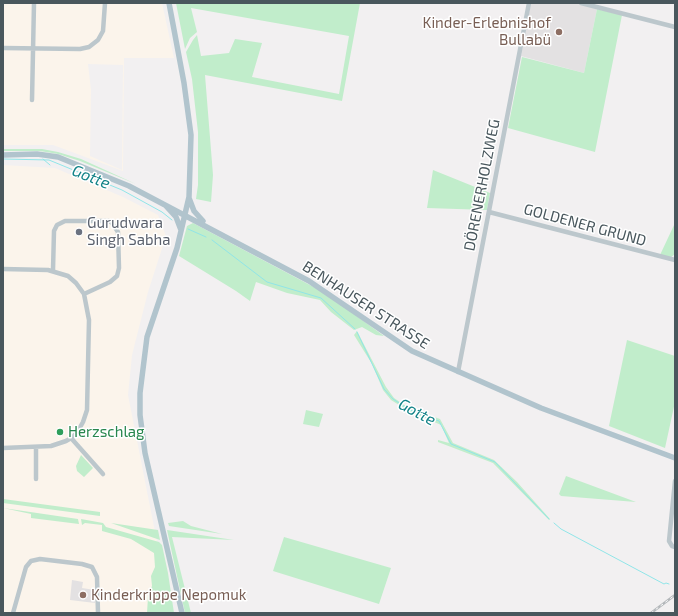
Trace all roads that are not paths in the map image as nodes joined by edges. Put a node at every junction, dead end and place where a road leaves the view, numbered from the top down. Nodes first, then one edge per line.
1 (34, 3) edge
2 (105, 3) edge
3 (168, 3) edge
4 (529, 3) edge
5 (581, 3) edge
6 (675, 27) edge
7 (3, 48) edge
8 (34, 48) junction
9 (32, 100) dead end
10 (3, 154) edge
11 (189, 197) junction
12 (163, 203) junction
13 (490, 212) junction
14 (186, 214) junction
15 (207, 226) junction
16 (182, 231) junction
17 (675, 260) edge
18 (3, 269) edge
19 (53, 270) junction
20 (84, 294) junction
21 (458, 372) junction
22 (71, 438) junction
23 (3, 448) edge
24 (36, 448) junction
25 (675, 458) edge
26 (104, 474) dead end
27 (36, 479) dead end
28 (675, 481) edge
29 (674, 507) edge
30 (675, 547) edge
31 (13, 613) edge
32 (98, 613) edge
33 (182, 613) edge

1 - 8 street
2 - 8 street
3 - 11 main road
4 - 13 street, DÖRENERHOLZWEG
5 - 6 street
7 - 8 street
8 - 9 street
10 - 12 main road, BENHAUSER STRASSE
11 - 14 main road
11 - 15 main road
12 - 14 main road, BENHAUSER STRASSE
12 - 16 main road
13 - 17 street, GOLDENER GRUND
13 - 21 street, DÖRENERHOLZWEG
14 - 15 main road, BENHAUSER STRASSE
14 - 16 main road
15 - 21 main road, BENHAUSER STRASSE
16 - 33 main road
18 - 19 street
19 - 20 street
19 - 20 street
20 - 22 street
21 - 25 main road, BENHAUSER STRASSE
22 - 24 street
22 - 26 street
23 - 24 street
24 - 27 street
28 - 29 street
29 - 30 street
31 - 32 street

